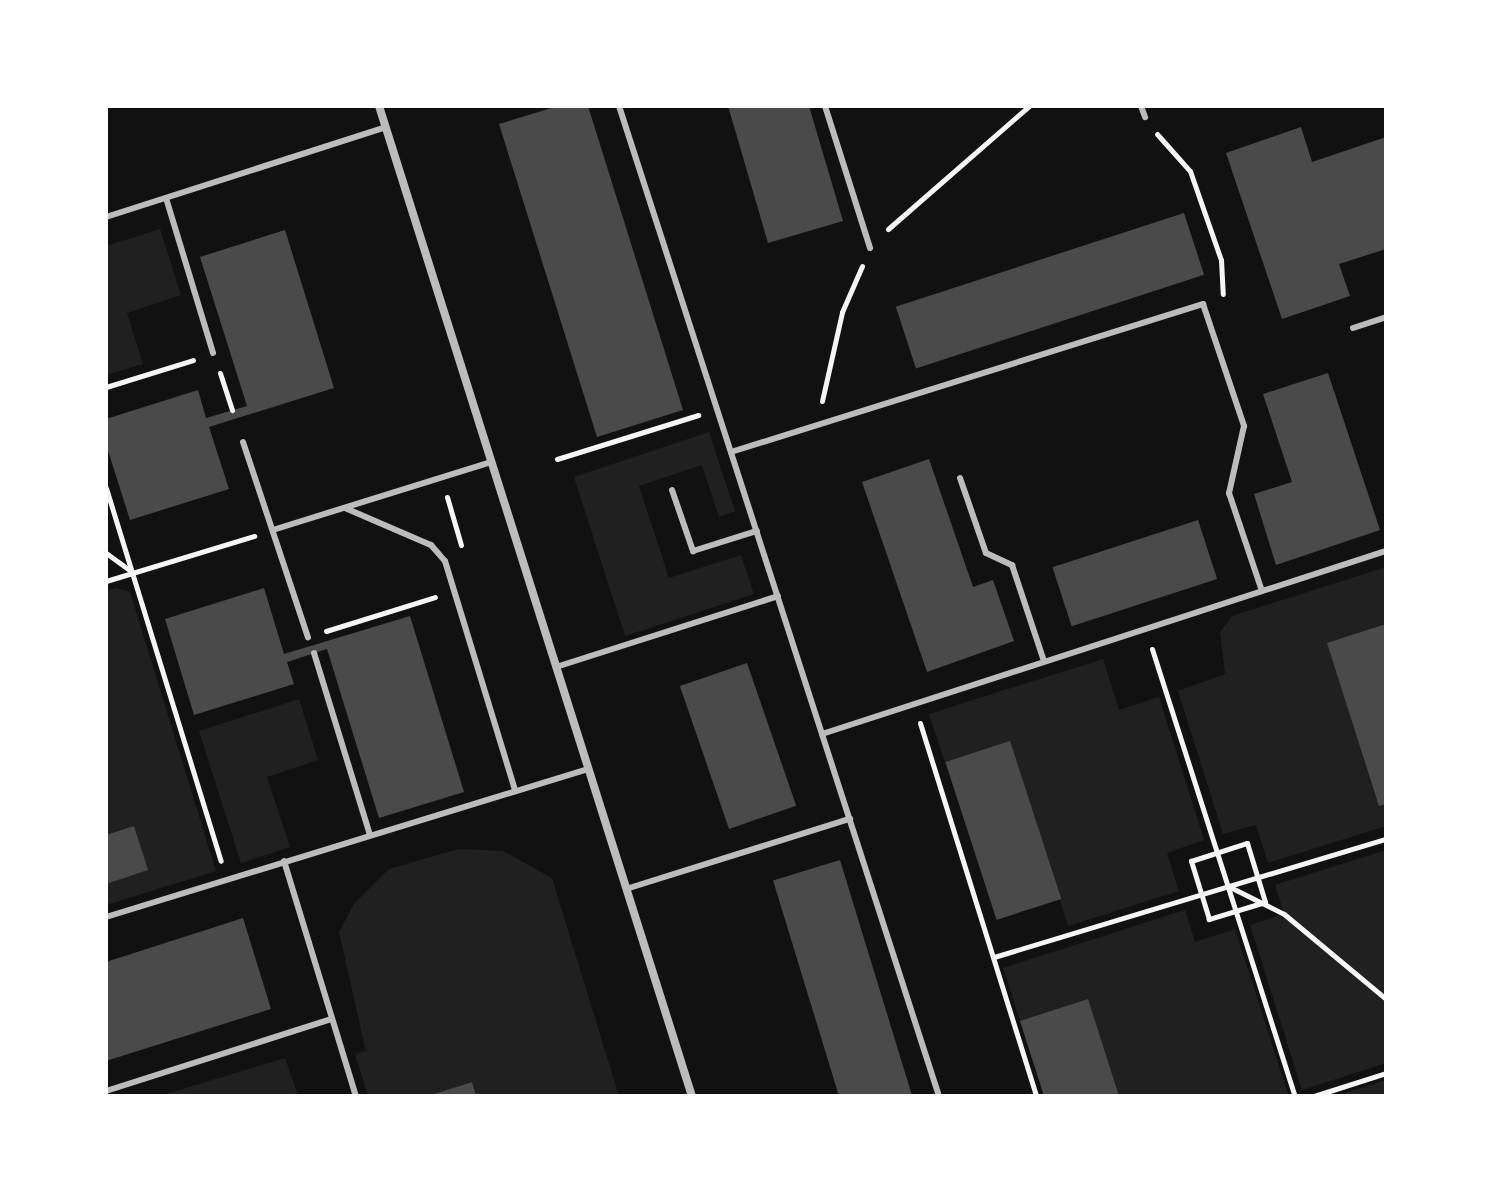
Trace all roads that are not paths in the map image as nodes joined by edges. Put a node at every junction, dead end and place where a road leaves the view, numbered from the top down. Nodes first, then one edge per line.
1 (379, 106) edge
2 (619, 106) edge
3 (825, 106) edge
4 (1141, 106) edge
5 (1145, 117) road end
6 (386, 127) junction
7 (166, 198) junction
8 (106, 217) edge
9 (870, 248) road end
10 (1386, 317) edge
11 (1353, 328) dead end
12 (213, 353) road end
13 (243, 442) dead end
14 (731, 452) junction
15 (491, 462) junction
16 (960, 478) dead end
17 (672, 490) dead end
18 (345, 508) junction
19 (276, 529) junction
20 (757, 531) junction
21 (1386, 551) edge
22 (1262, 591) junction
23 (778, 596) junction
24 (308, 637) road end
25 (314, 653) dead end
26 (1044, 661) junction
27 (556, 667) junction
28 (822, 734) junction
29 (588, 769) junction
30 (515, 790) junction
31 (850, 819) junction
32 (370, 835) junction
33 (284, 861) junction
34 (626, 889) junction
35 (106, 917) edge
36 (332, 1019) junction
37 (106, 1091) edge
38 (356, 1096) edge
39 (692, 1096) edge
40 (939, 1096) edge

1 - 6 street
2 - 14 lane
3 - 9 lane
4 - 5 lane
6 - 7 lane
6 - 15 street
7 - 8 lane
7 - 12 lane
10 - 11 lane
13 - 19 lane
14 - 20 lane
14 - 22 lane
15 - 18 lane
15 - 27 street
16 - 26 lane
17 - 20 lane
18 - 19 lane
18 - 30 lane
19 - 24 lane
20 - 23 lane
21 - 22 lane
22 - 26 lane
23 - 27 lane
23 - 28 lane
25 - 32 lane
26 - 28 lane
27 - 29 street
28 - 31 lane
29 - 30 lane
29 - 34 street
30 - 32 lane
31 - 34 lane
31 - 40 lane
32 - 33 lane
33 - 35 lane
33 - 36 lane
34 - 39 street
36 - 37 lane
36 - 38 lane

